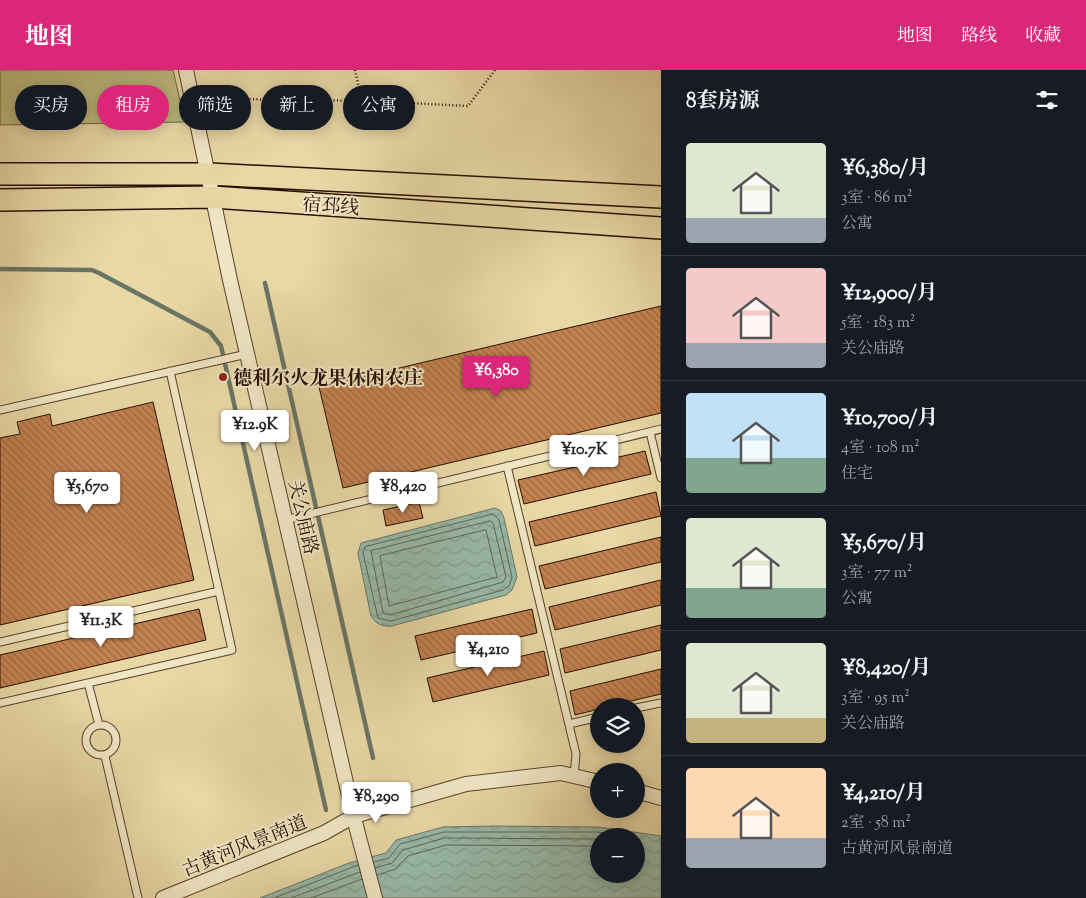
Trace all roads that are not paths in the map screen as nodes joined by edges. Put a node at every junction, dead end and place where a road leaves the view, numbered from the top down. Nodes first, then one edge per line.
1 (186, 70) edge
2 (0, 174) edge
3 (209, 174) junction
4 (213, 197) junction
5 (661, 197) edge
6 (0, 200) edge
7 (661, 228) edge
8 (247, 354) junction
9 (170, 371) junction
10 (0, 410) edge
11 (661, 429) edge
12 (650, 432) junction
13 (507, 466) junction
14 (661, 478) edge
15 (285, 520) junction
16 (219, 591) junction
17 (0, 642) edge
18 (88, 683) junction
19 (0, 703) edge
20 (661, 703) edge
21 (645, 706) edge
22 (590, 719) edge
23 (569, 724) junction
24 (99, 725) junction
25 (105, 756) junction
26 (574, 776) junction
27 (590, 780) edge
28 (645, 794) edge
29 (661, 798) edge
30 (355, 821) junction
31 (138, 898) edge
32 (163, 898) edge
33 (375, 898) edge

1 - 3 street, 关公庙路
2 - 3 main road, 宿邳线
3 - 4 street, 关公庙路
3 - 5 main road, 宿邳线
4 - 6 main road, 宿邳线
4 - 7 main road, 宿邳线
4 - 8 street, 关公庙路
8 - 9 lane
8 - 15 street, 关公庙路
9 - 10 lane
9 - 16 lane
11 - 12 lane
12 - 13 lane
12 - 14 lane
13 - 15 lane
13 - 23 lane
15 - 30 street, 关公庙路
16 - 17 lane
16 - 18 lane
18 - 19 lane
18 - 24 lane
20 - 21 lane
22 - 23 lane
23 - 26 lane
24 - 25 lane
24 - 25 lane
25 - 31 lane
26 - 27 street, 古黄河风景南道
26 - 30 street, 古黄河风景南道
28 - 29 street
30 - 32 street, 古黄河风景南道
30 - 33 street, 关公庙路

